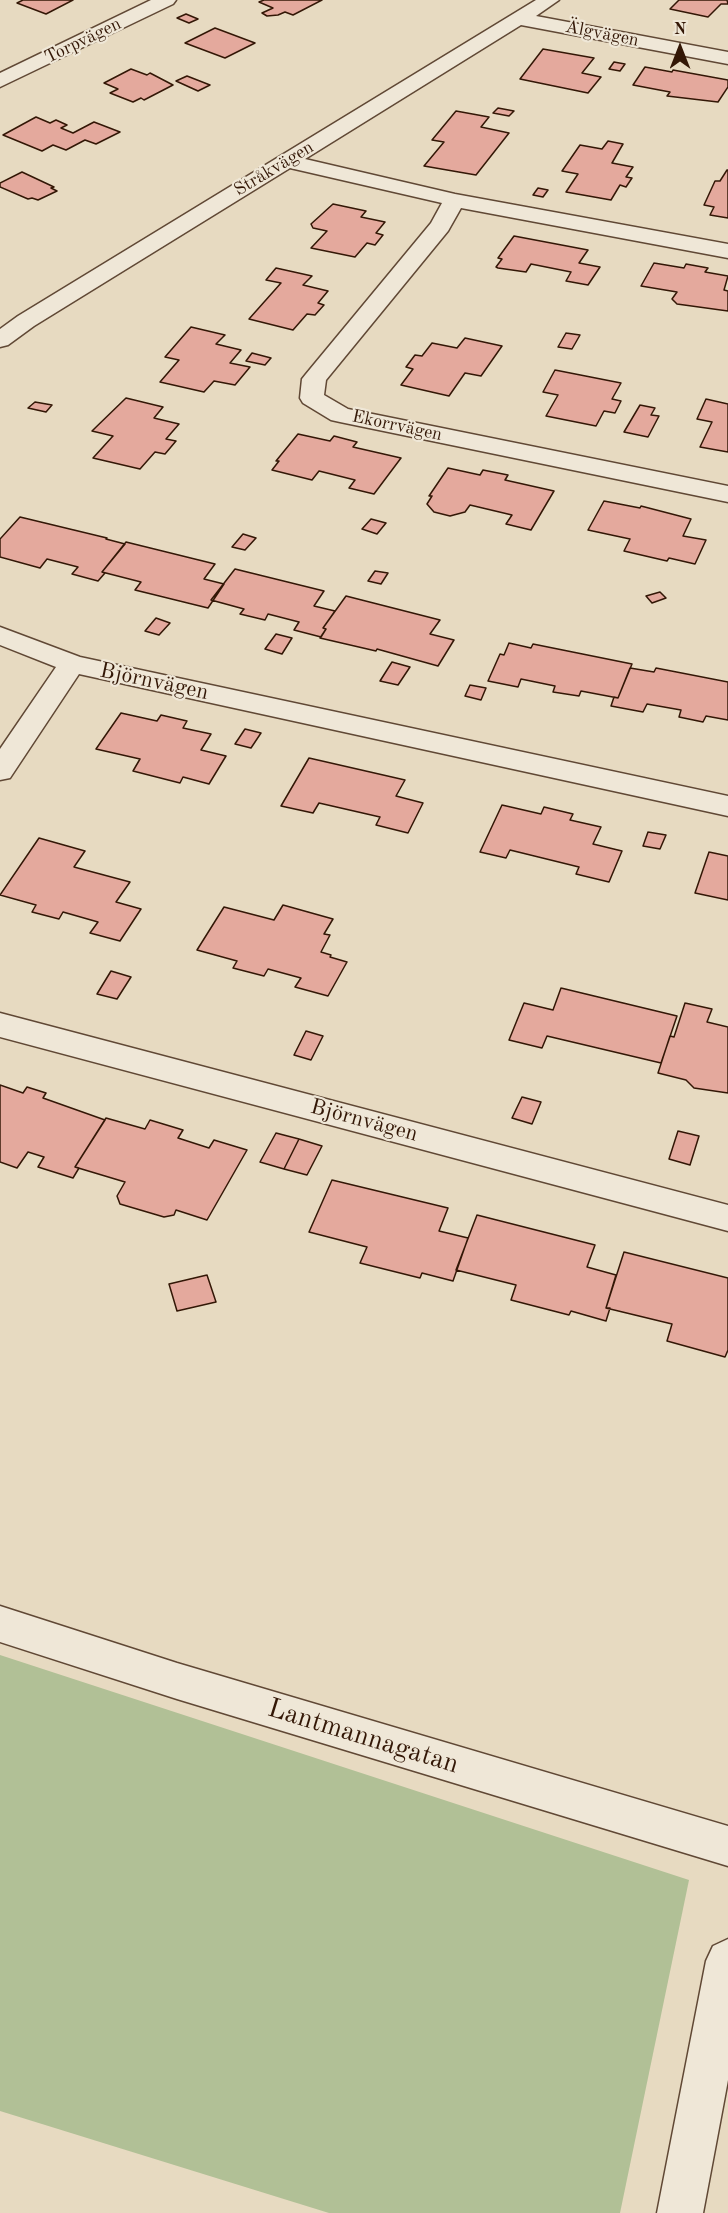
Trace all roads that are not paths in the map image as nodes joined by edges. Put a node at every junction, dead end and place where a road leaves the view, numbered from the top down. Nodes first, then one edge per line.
1 (166, 0) edge
2 (549, 0) edge
3 (519, 19) junction
4 (726, 55) edge
5 (0, 81) edge
6 (288, 161) junction
7 (455, 200) junction
8 (728, 251) edge
9 (0, 340) edge
10 (728, 494) edge
11 (0, 634) edge
12 (72, 664) junction
13 (0, 771) edge
14 (728, 806) edge
15 (0, 1025) edge
16 (728, 1218) edge
17 (0, 1624) edge
18 (728, 1846) edge
19 (728, 1961) edge
20 (680, 2213) edge

1 - 5 street, Torpvägen
2 - 3 street, Stråkvägen
3 - 4 street, Älgvägen
3 - 6 street, Stråkvägen
6 - 7 street
6 - 9 street, Stråkvägen
7 - 8 street
7 - 10 street, Ekorrvägen
11 - 12 street, Björnvägen
12 - 13 street, Björnvägen
12 - 14 street, Björnvägen
15 - 16 street, Björnvägen
17 - 18 street, Lantmannagatan
19 - 20 street

